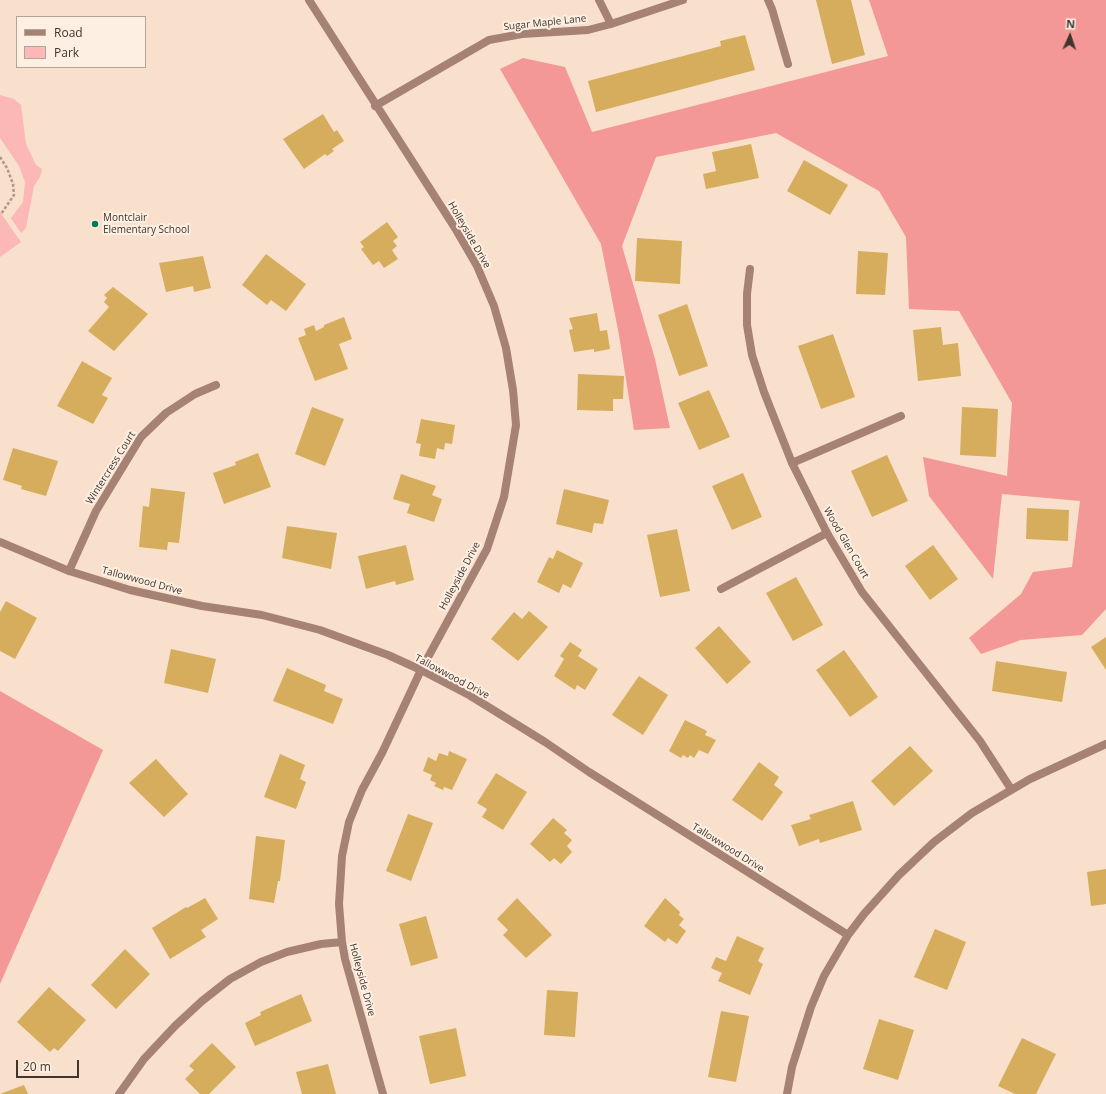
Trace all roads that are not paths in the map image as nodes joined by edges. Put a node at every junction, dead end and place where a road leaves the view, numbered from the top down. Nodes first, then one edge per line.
1 (309, 0) edge
2 (599, 0) edge
3 (683, 0) edge
4 (768, 0) edge
5 (611, 24) junction
6 (788, 64) dead end
7 (375, 106) junction
8 (750, 269) dead end
9 (216, 385) dead end
10 (901, 416) dead end
11 (792, 463) junction
12 (827, 533) junction
13 (0, 542) edge
14 (69, 571) junction
15 (721, 588) dead end
16 (421, 670) junction
17 (1106, 744) edge
18 (1011, 789) junction
19 (848, 935) junction
20 (342, 942) junction
21 (119, 1094) edge
22 (384, 1094) edge
23 (787, 1094) edge

1 - 7 street, Holleyside Drive
2 - 5 street
3 - 5 street, Sugar Maple Lane
4 - 6 street
5 - 7 street, Sugar Maple Lane
7 - 16 street, Holleyside Drive
8 - 11 street, Wood Glen Court
9 - 14 street, Wintercress Court
10 - 11 street
11 - 12 street, Wood Glen Court
12 - 15 street
12 - 18 street, Wood Glen Court
13 - 14 street, Tallowwood Drive
14 - 16 street, Tallowwood Drive
16 - 19 street, Tallowwood Drive
16 - 20 street, Holleyside Drive
17 - 18 street
18 - 19 street
19 - 23 street
20 - 21 street
20 - 22 street, Holleyside Drive

